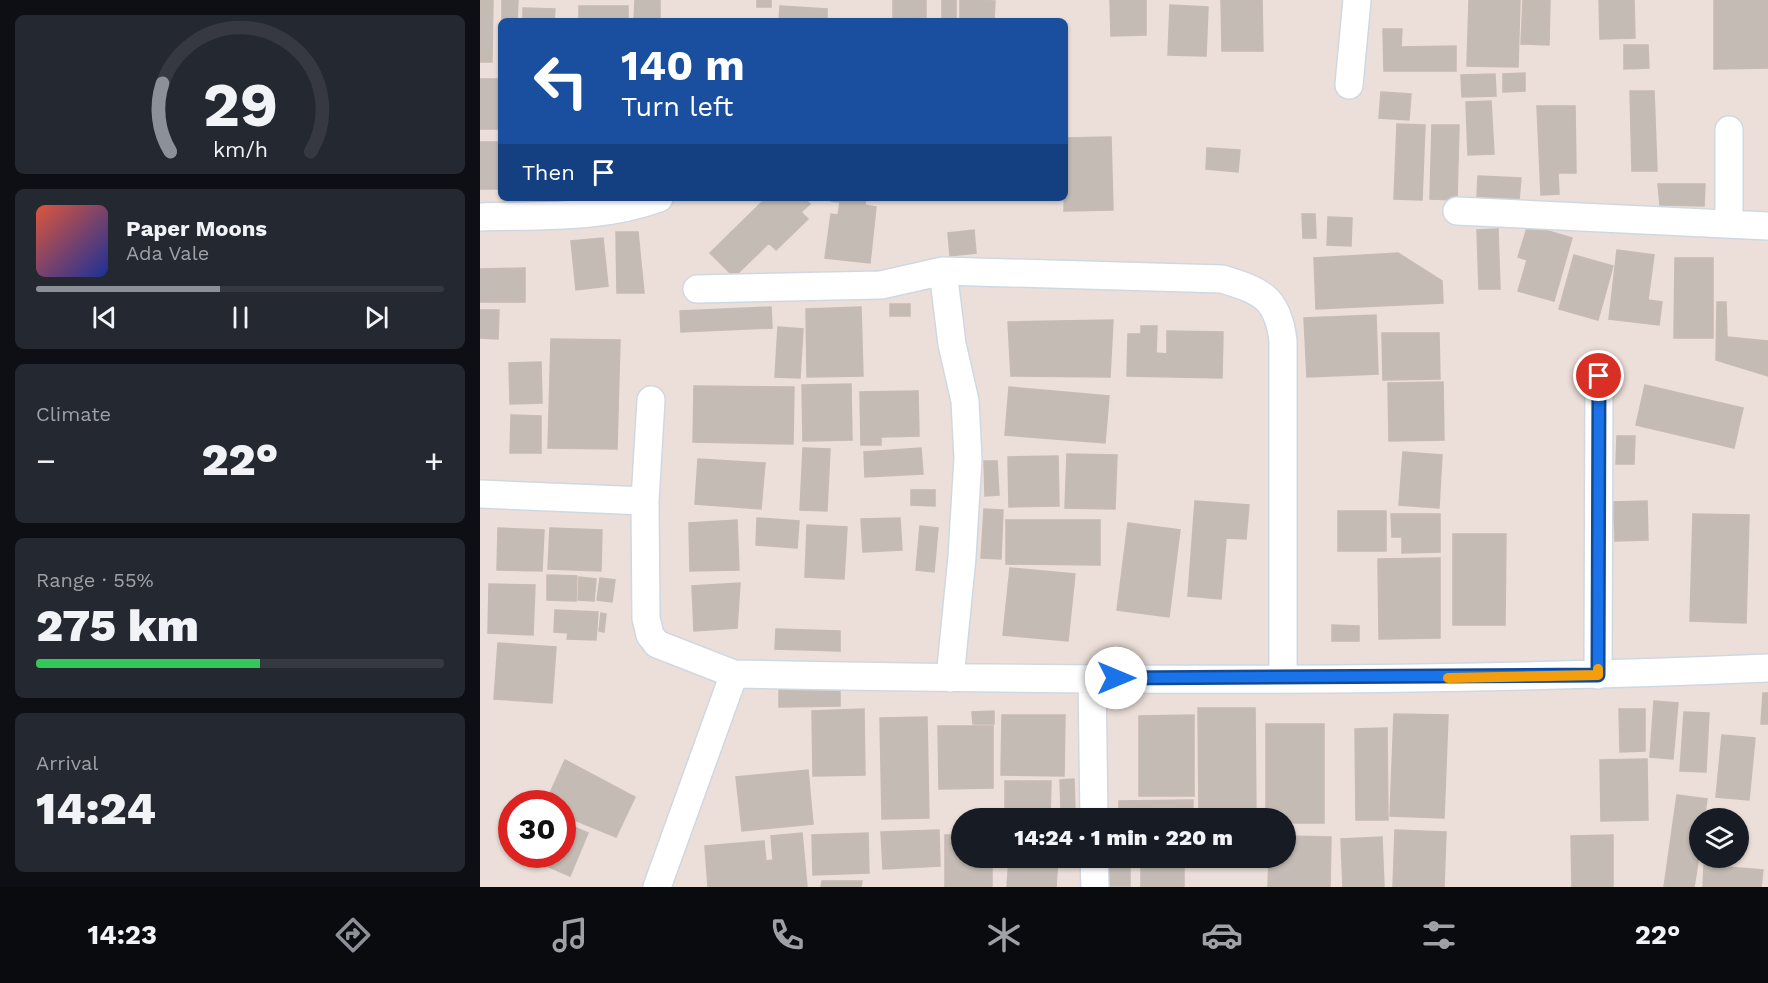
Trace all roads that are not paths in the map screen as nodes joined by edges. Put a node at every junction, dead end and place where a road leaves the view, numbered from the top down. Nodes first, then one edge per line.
1 (1357, 0) edge
2 (1349, 85) dead end
3 (1729, 130) dead end
4 (649, 201) edge
5 (1457, 211) dead end
6 (480, 217) edge
7 (1729, 224) junction
8 (1768, 226) edge
9 (943, 271) junction
10 (697, 289) dead end
11 (1599, 376) dead end
12 (651, 400) dead end
13 (480, 494) edge
14 (645, 501) junction
15 (1768, 668) edge
16 (734, 674) junction
17 (1598, 675) junction
18 (950, 678) junction
19 (1092, 678) junction
20 (1283, 678) junction
21 (1094, 808) edge
22 (1094, 868) edge
23 (657, 887) edge
24 (1095, 887) edge

1 - 2 street
3 - 7 street
4 - 6 street
5 - 7 street
7 - 8 street
9 - 10 street
9 - 18 street
9 - 20 street
11 - 17 street
12 - 14 street
13 - 14 street
14 - 16 street
15 - 17 street
16 - 18 street
16 - 23 street
17 - 20 street
18 - 19 street
19 - 20 street
19 - 21 street
22 - 24 street

